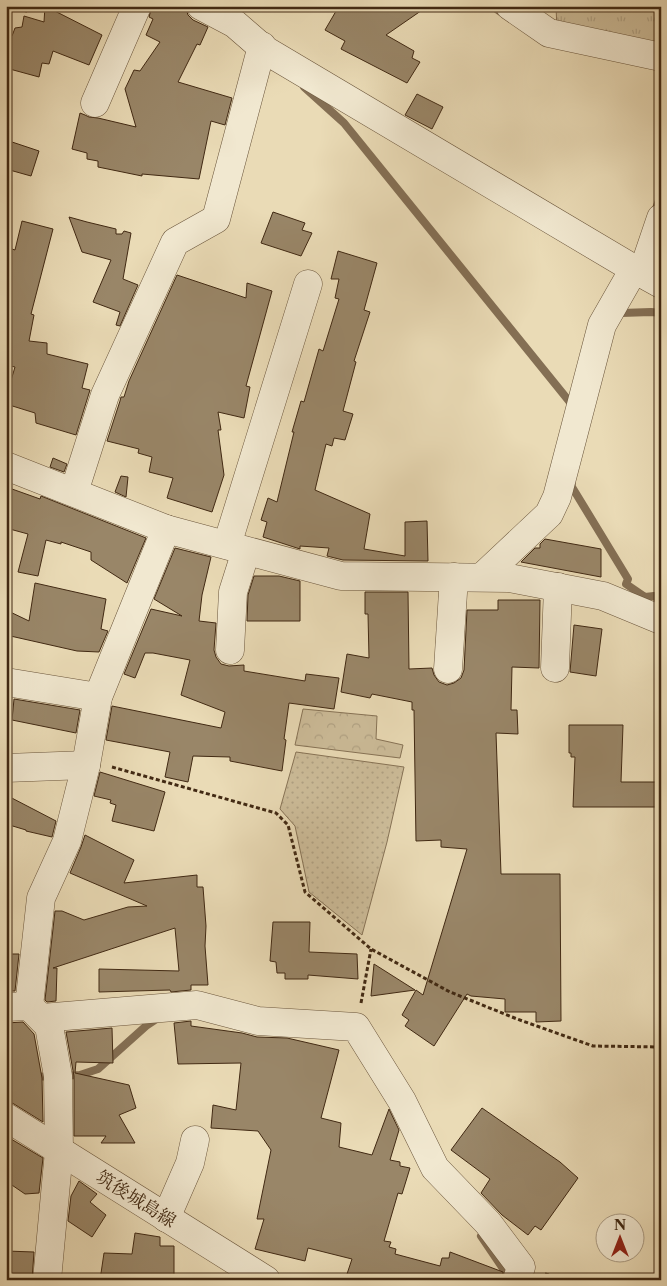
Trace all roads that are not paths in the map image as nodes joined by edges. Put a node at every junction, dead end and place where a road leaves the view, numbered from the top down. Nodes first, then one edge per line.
1 (137, 6) edge
2 (202, 6) edge
3 (510, 6) edge
4 (262, 46) junction
5 (661, 57) edge
6 (95, 103) dead end
7 (661, 218) edge
8 (646, 276) edge
9 (308, 284) dead end
10 (6, 466) edge
11 (74, 492) junction
12 (166, 529) junction
13 (237, 548) junction
14 (454, 577) junction
15 (482, 577) junction
16 (558, 587) junction
17 (661, 620) edge
18 (230, 650) dead end
19 (555, 668) dead end
20 (448, 669) dead end
21 (6, 682) edge
22 (98, 697) junction
23 (86, 763) junction
24 (6, 768) edge
25 (26, 1011) edge
26 (6, 1117) edge
27 (195, 1140) dead end
28 (59, 1151) junction
29 (166, 1218) junction
30 (47, 1280) edge
31 (266, 1280) edge
32 (517, 1280) edge

1 - 6 street
2 - 4 street
3 - 5 street
4 - 8 street
4 - 11 street
7 - 8 street
8 - 15 street
9 - 13 street
10 - 11 street
11 - 12 street
12 - 13 street
12 - 22 street
13 - 14 street
13 - 18 street
14 - 15 street
14 - 20 street
15 - 16 street
16 - 17 street
16 - 19 street
21 - 22 street
22 - 23 street
23 - 24 street
23 - 25 street
25 - 28 street
25 - 32 street
26 - 28 street, 筑後城島線
27 - 29 street
28 - 29 street, 筑後城島線
28 - 30 street
29 - 31 street, 筑後城島線

